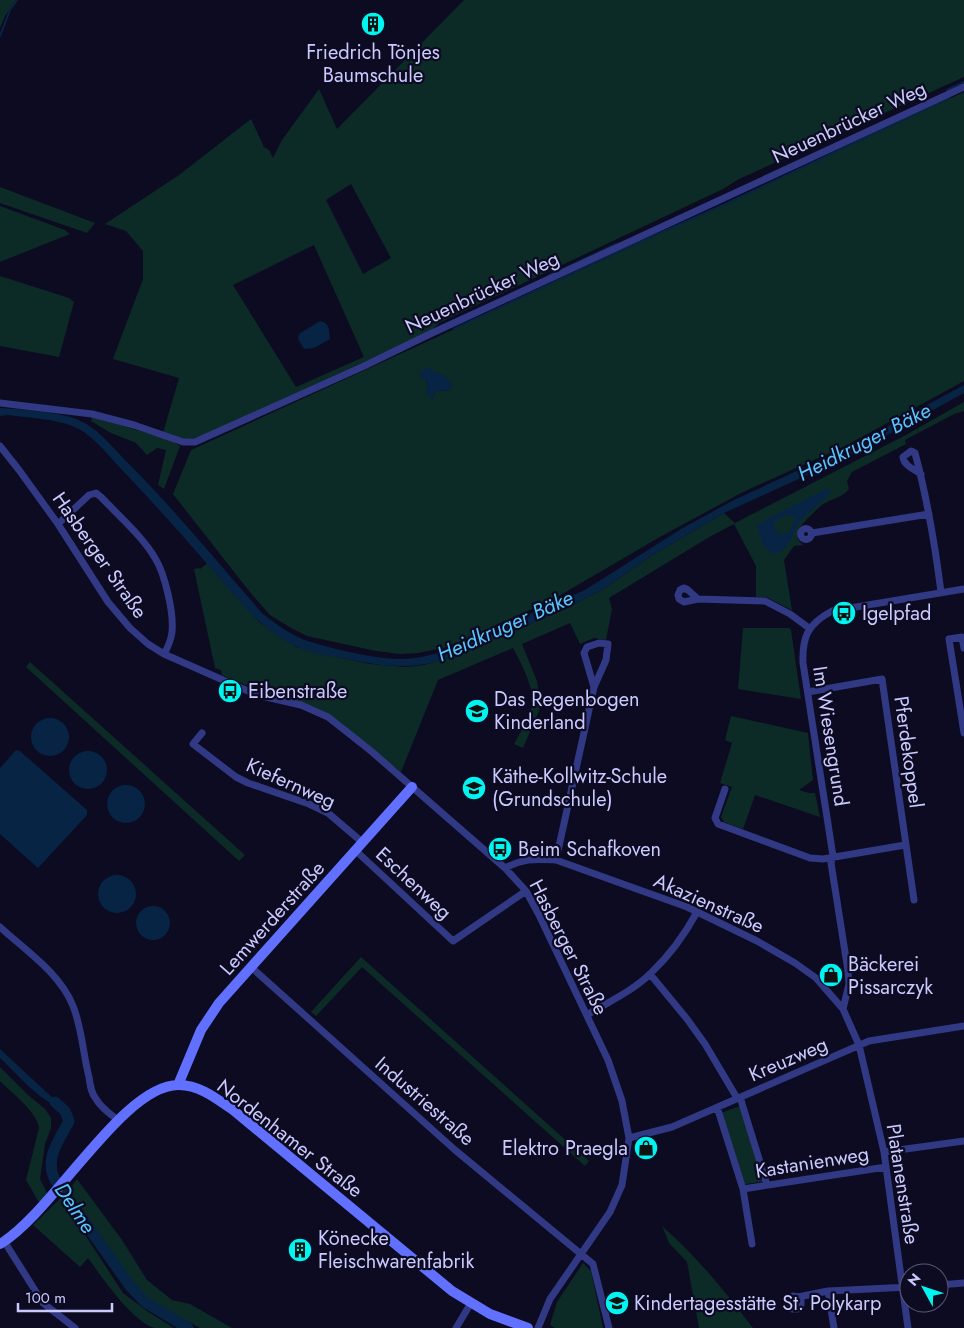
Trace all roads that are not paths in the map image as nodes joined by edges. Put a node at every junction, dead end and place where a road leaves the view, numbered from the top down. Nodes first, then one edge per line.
1 (964, 87) edge
2 (0, 403) edge
3 (0, 446) edge
4 (921, 474) dead end
5 (928, 514) junction
6 (58, 524) junction
7 (812, 533) dead end
8 (964, 589) edge
9 (941, 592) junction
10 (698, 599) dead end
11 (810, 628) junction
12 (964, 649) edge
13 (951, 652) junction
14 (164, 654) junction
15 (594, 687) junction
16 (808, 692) junction
17 (202, 733) dead end
18 (964, 733) edge
19 (412, 787) junction
20 (725, 789) dead end
21 (362, 842) junction
22 (905, 845) junction
23 (355, 850) junction
24 (833, 856) junction
25 (556, 860) junction
26 (505, 868) junction
27 (526, 891) junction
28 (914, 900) dead end
29 (697, 912) junction
30 (0, 927) edge
31 (251, 967) junction
32 (650, 974) junction
33 (843, 1009) junction
34 (587, 1015) junction
35 (964, 1026) edge
36 (859, 1046) junction
37 (178, 1085) junction
38 (738, 1097) junction
39 (717, 1107) junction
40 (118, 1120) junction
41 (629, 1138) junction
42 (964, 1141) edge
43 (884, 1152) junction
44 (886, 1167) junction
45 (767, 1185) junction
46 (743, 1188) junction
47 (2, 1243) edge
48 (752, 1244) dead end
49 (581, 1254) junction
50 (901, 1263) edge
51 (964, 1283) edge
52 (949, 1284) edge
53 (899, 1287) edge
54 (828, 1291) junction
55 (798, 1297) dead end
56 (471, 1303) junction
57 (907, 1313) edge
58 (75, 1328) edge
59 (456, 1328) edge
60 (528, 1328) edge
61 (538, 1328) edge
62 (609, 1328) edge
63 (834, 1328) edge
64 (908, 1328) edge

1 - 2 street, Neuenbrücker Weg
3 - 6 street, Hasberger Straße
4 - 5 street
5 - 7 street
5 - 9 street
6 - 14 street, Hasberger Straße
6 - 14 street
8 - 9 street
9 - 11 street
10 - 11 street
11 - 16 street, Im Wiesengrund
12 - 13 street
12 - 13 street
13 - 18 street
14 - 19 street, Hasberger Straße
15 - 15 street
15 - 25 street
16 - 22 street, Pferdekoppel
16 - 24 street, Im Wiesengrund
17 - 21 street, Kiefernweg
19 - 21 street, Lemwerderstraße
19 - 26 street, Hasberger Straße
20 - 24 street
21 - 23 street, Lemwerderstraße
22 - 24 street
22 - 28 street, Pferdekoppel
23 - 27 street, Eschenweg
23 - 31 street, Lemwerderstraße
24 - 33 street, Im Wiesengrund
25 - 26 street, Akazienstraße
25 - 29 street, Akazienstraße
26 - 27 street, Hasberger Straße
27 - 34 street, Hasberger Straße
29 - 32 street
29 - 33 street, Akazienstraße
30 - 40 street
31 - 37 street, Lemwerderstraße
31 - 49 street, Industriestraße
32 - 34 street
32 - 38 street
33 - 36 street, Akazienstraße
34 - 41 street, Hasberger Straße
35 - 36 street, Kreuzweg
36 - 38 street, Kreuzweg
36 - 43 street, Platanenstraße
37 - 40 street, Nordenhamer Straße
37 - 56 street, Nordenhamer Straße
38 - 39 street, Kreuzweg
38 - 45 street
39 - 41 street, Kreuzweg
39 - 46 street
40 - 47 street, Nordenhamer Straße
41 - 49 street, Hasberger Straße
42 - 43 street
43 - 44 street, Platanenstraße
44 - 45 street, Kastanienweg
44 - 50 street, Platanenstraße
45 - 46 street, Kastanienweg
46 - 48 street
47 - 58 street
49 - 61 street, Hasberger Straße
49 - 62 street
51 - 52 street
53 - 54 street
54 - 55 street
54 - 63 street
56 - 59 street
56 - 60 street, Nordenhamer Straße
57 - 64 street, Platanenstraße

